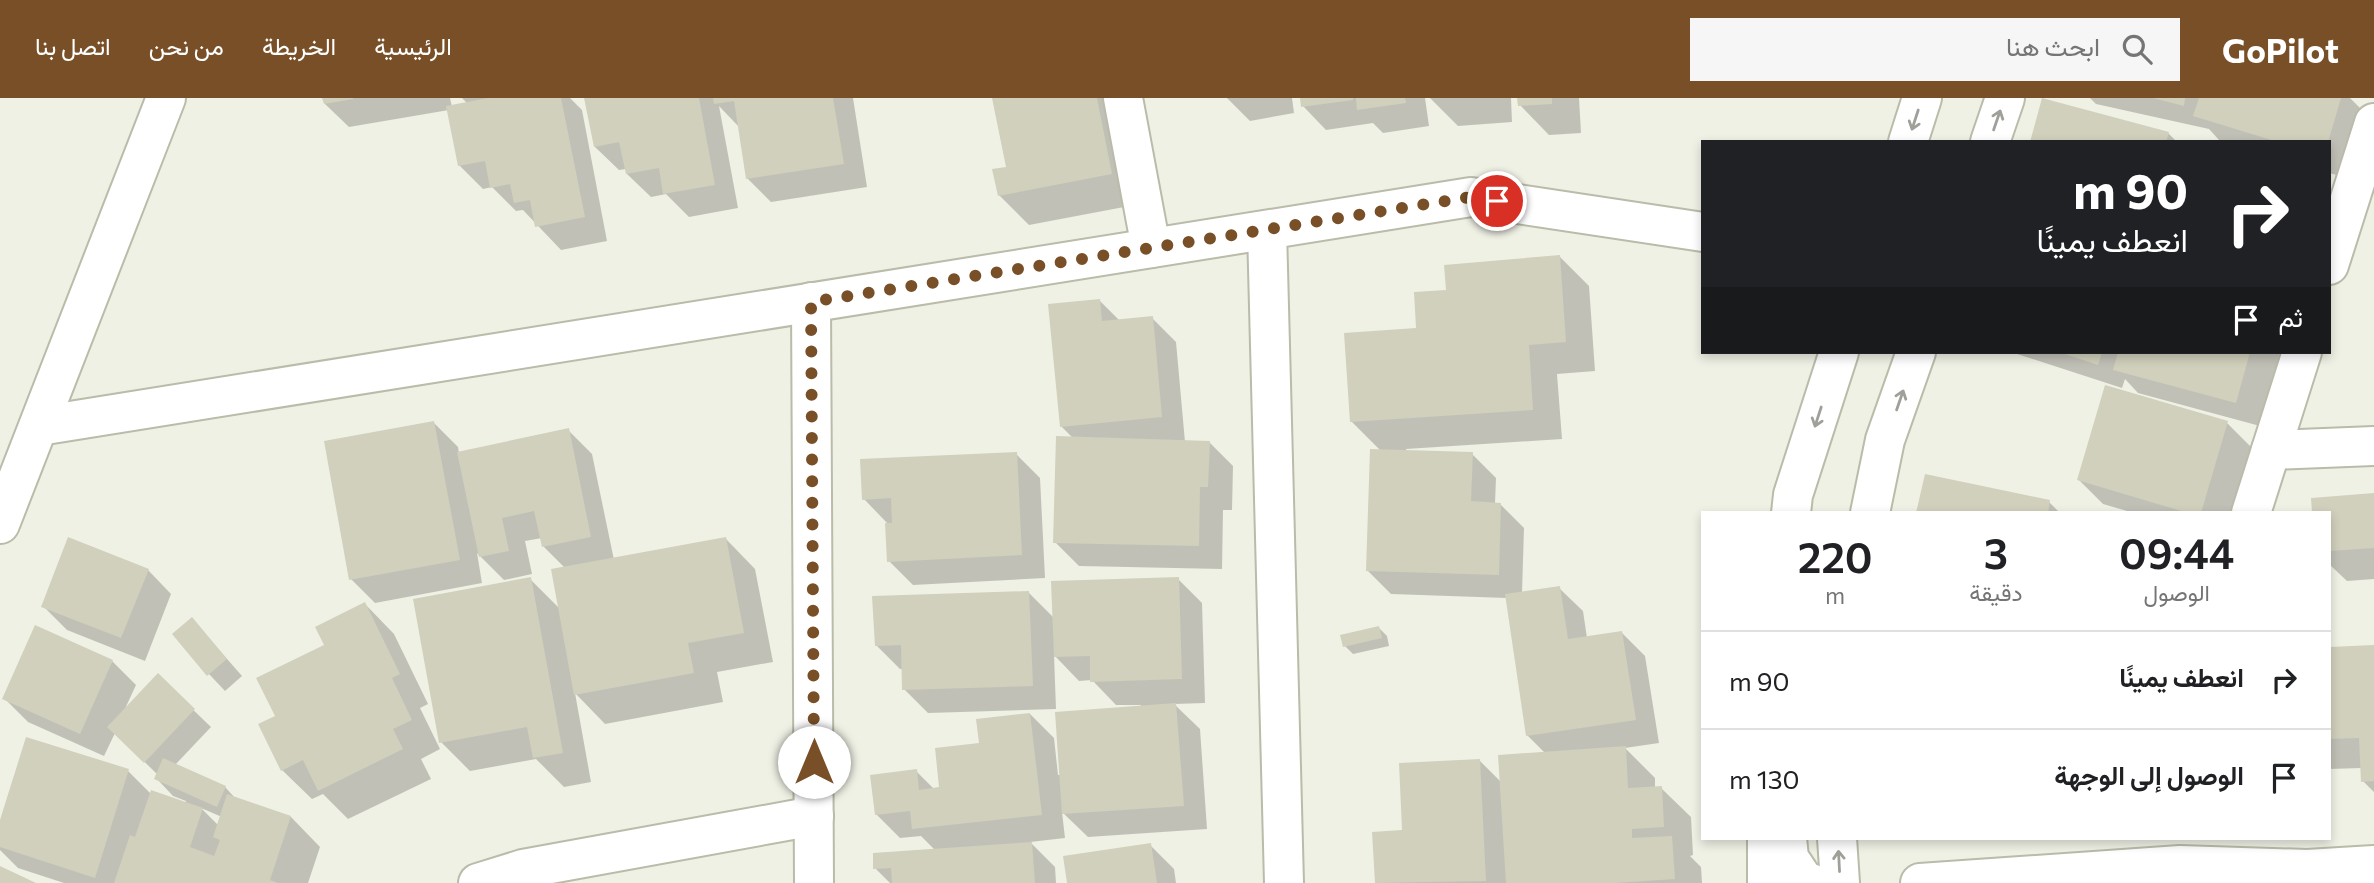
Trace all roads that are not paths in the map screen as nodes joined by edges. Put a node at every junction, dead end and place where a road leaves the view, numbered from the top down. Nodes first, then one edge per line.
1 (166, 98) edge
2 (1123, 98) edge
3 (1922, 98) edge
4 (2005, 98) edge
5 (2374, 124) edge
6 (1909, 140) edge
7 (1991, 140) edge
8 (1267, 230) junction
9 (1701, 232) edge
10 (1151, 248) junction
11 (2331, 259) edge
12 (811, 302) junction
13 (1838, 354) edge
14 (1915, 354) edge
15 (2301, 354) edge
16 (39, 426) junction
17 (2374, 446) edge
18 (2271, 450) junction
19 (1790, 511) edge
20 (1870, 511) edge
21 (2251, 511) edge
22 (0, 524) edge
23 (814, 816) junction
24 (1766, 840) edge
25 (1787, 840) edge
26 (1837, 840) edge
27 (2181, 852) edge
28 (2374, 865) edge
29 (596, 869) edge
30 (2307, 876) edge
31 (478, 883) edge
32 (814, 883) edge
33 (1284, 883) edge
34 (1767, 883) edge
35 (1811, 883) edge
36 (1840, 883) edge
37 (1920, 883) edge

1 - 16 street
2 - 10 street
3 -> 6 street
7 -> 4 street
5 - 11 street
8 - 9 street
8 - 10 street
8 - 33 street
10 - 12 street
12 - 16 street
12 - 23 street
13 -> 19 street
20 -> 14 street
15 - 18 street
16 - 22 street
17 - 18 street
18 - 21 street
23 - 29 street
23 - 32 street
24 - 34 street
25 - 35 street
36 -> 26 street
27 - 30 street
27 - 37 street
28 - 30 street
29 - 31 street

